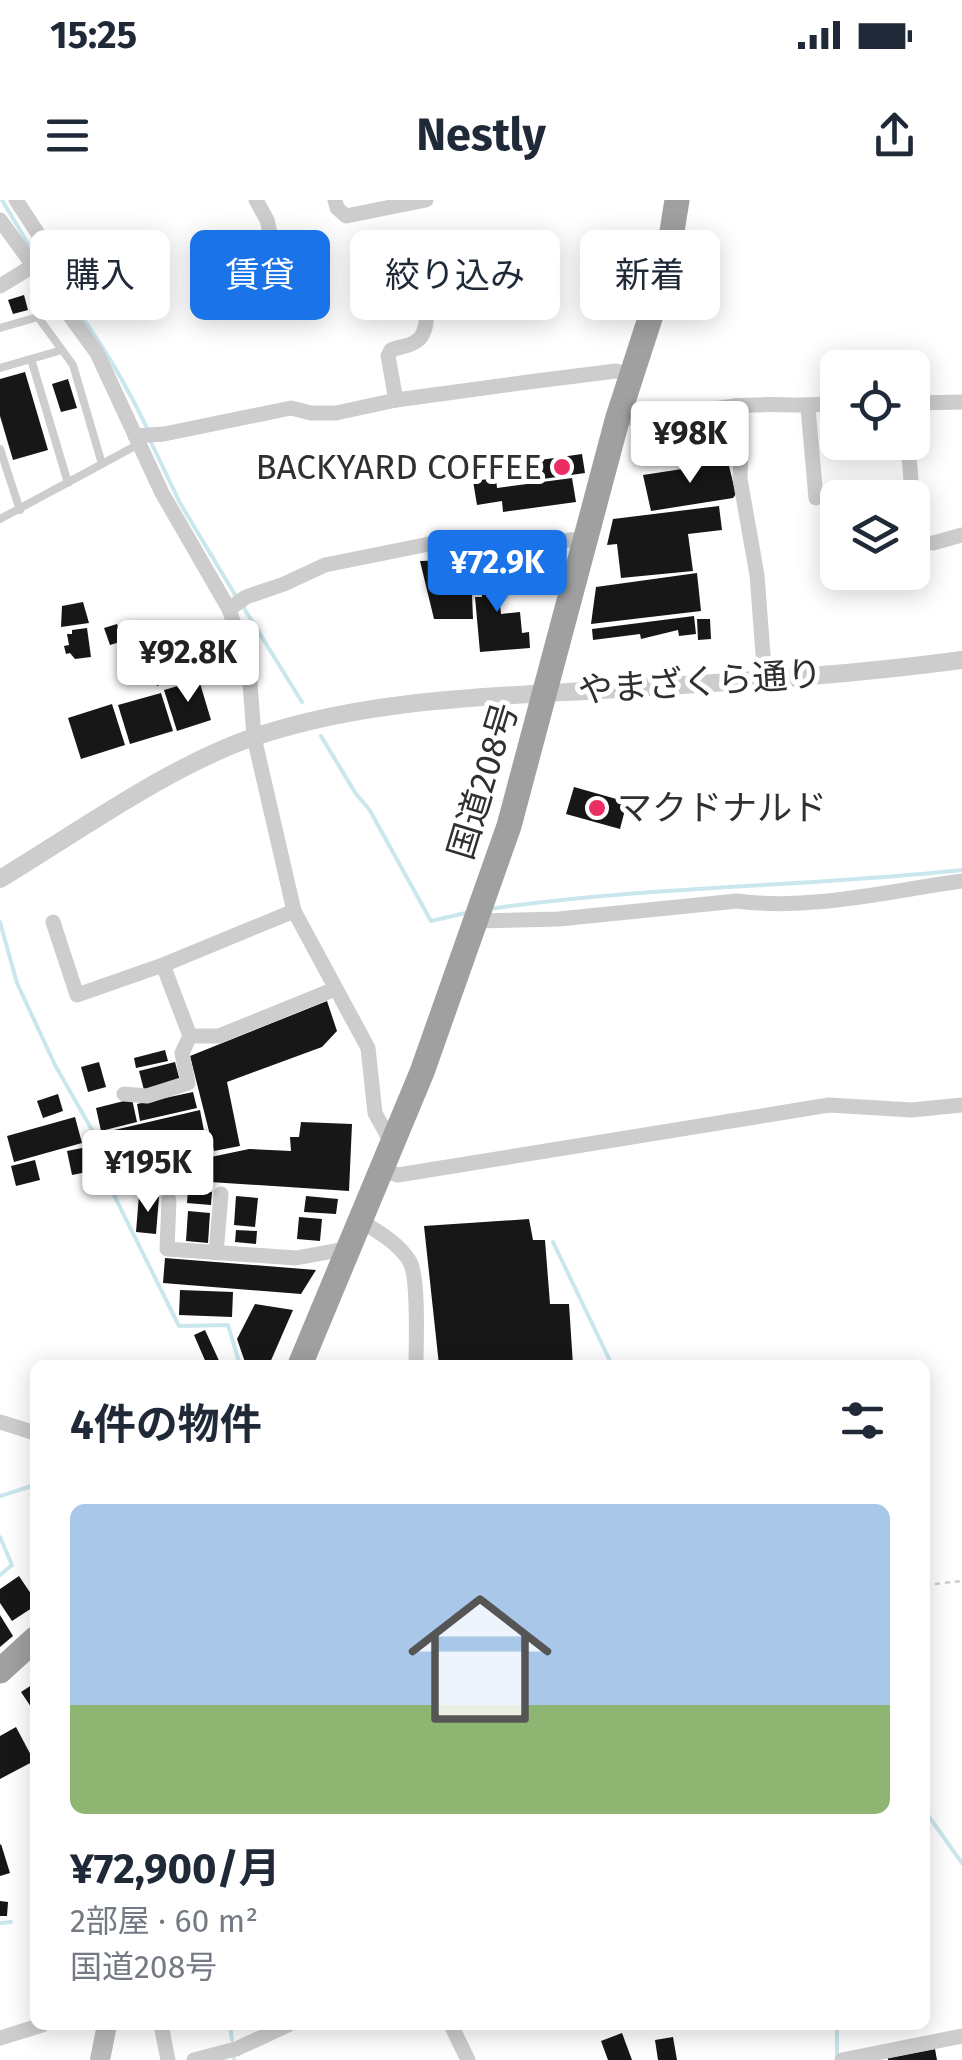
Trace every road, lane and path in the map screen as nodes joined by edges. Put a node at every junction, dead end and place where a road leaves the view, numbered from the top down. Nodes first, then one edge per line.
1 (16, 200) edge
2 (256, 200) edge
3 (335, 200) edge
4 (426, 200) edge
5 (676, 200) edge
6 (409, 202) edge
7 (0, 220) edge
8 (36, 230) edge
9 (269, 230) edge
10 (30, 265) edge
11 (30, 268) edge
12 (0, 286) edge
13 (71, 320) edge
14 (425, 320) edge
15 (0, 328) edge
16 (62, 350) junction
17 (31, 359) junction
18 (0, 368) edge
19 (632, 374) junction
20 (396, 400) junction
21 (962, 402) edge
22 (930, 403) edge
23 (736, 406) junction
24 (820, 406) edge
25 (808, 408) junction
26 (618, 417) junction
27 (137, 440) junction
28 (0, 448) edge
29 (102, 464) junction
30 (68, 484) junction
31 (816, 498) dead end
32 (20, 510) junction
33 (0, 519) edge
34 (962, 535) edge
35 (586, 538) junction
36 (933, 543) dead end
37 (228, 609) junction
38 (962, 660) edge
39 (765, 680) junction
40 (546, 693) junction
41 (254, 737) junction
42 (0, 879) edge
43 (962, 882) edge
44 (480, 911) junction
45 (294, 912) junction
46 (53, 922) dead end
47 (163, 965) junction
48 (334, 989) junction
49 (190, 1036) junction
50 (124, 1094) dead end
51 (962, 1105) edge
52 (392, 1144) junction
53 (382, 1170) junction
54 (221, 1194) dead end
55 (170, 1200) dead end
56 (361, 1221) junction
57 (350, 1248) junction
58 (216, 1252) junction
59 (302, 1360) edge
60 (416, 1360) edge
61 (0, 1422) edge
62 (30, 1431) edge
63 (962, 1581) edge
64 (930, 1584) edge
65 (30, 1644) edge
66 (0, 1671) edge
67 (30, 2029) edge
68 (106, 2030) edge
69 (162, 2030) edge
70 (277, 2030) edge
71 (454, 2030) edge
72 (962, 2036) edge
73 (0, 2038) edge
74 (100, 2060) edge
75 (168, 2060) edge
76 (194, 2060) edge
77 (468, 2060) edge
78 (843, 2060) edge

1 - 8 street
2 - 9 street
3 - 6 street
4 - 6 street
5 - 19 highway, 国道208号
7 - 10 street
11 - 12 street
13 - 27 street
14 - 20 street
15 - 16 lane
16 - 17 lane
16 - 29 lane
17 - 18 lane
17 - 30 lane
19 - 20 street
19 - 26 highway, 国道208号
20 - 27 street
21 - 22 street
23 - 25 street
23 - 26 street
23 - 39 street
24 - 25 street
25 - 31 street
26 - 35 highway, 国道208号
27 - 29 lane
27 - 37 street
28 - 32 lane
29 - 30 lane
30 - 32 lane
32 - 33 lane
34 - 36 street
35 - 37 street
35 - 40 highway, 国道208号
37 - 41 street
38 - 39 street, やまざくら通り
39 - 40 street, やまざくら通り
40 - 41 street, やまざくら通り
40 - 44 highway, 国道208号
41 - 42 street, やまざくら通り
41 - 45 street
43 - 44 street
44 - 52 highway, 国道208号
45 - 47 street
45 - 48 street
46 - 47 street
47 - 49 street
48 - 49 street
48 - 52 street
49 - 50 street
51 - 53 street
52 - 53 highway, 国道208号
53 - 56 highway, 国道208号
54 - 58 street
55 - 58 street
56 - 57 highway, 国道208号
56 - 60 street
57 - 58 street
57 - 59 highway, 国道208号
61 - 62 street
63 - 64 path
65 - 66 highway
67 - 73 street
68 - 74 main road
69 - 75 street
70 - 76 street
71 - 77 street
72 - 78 street

